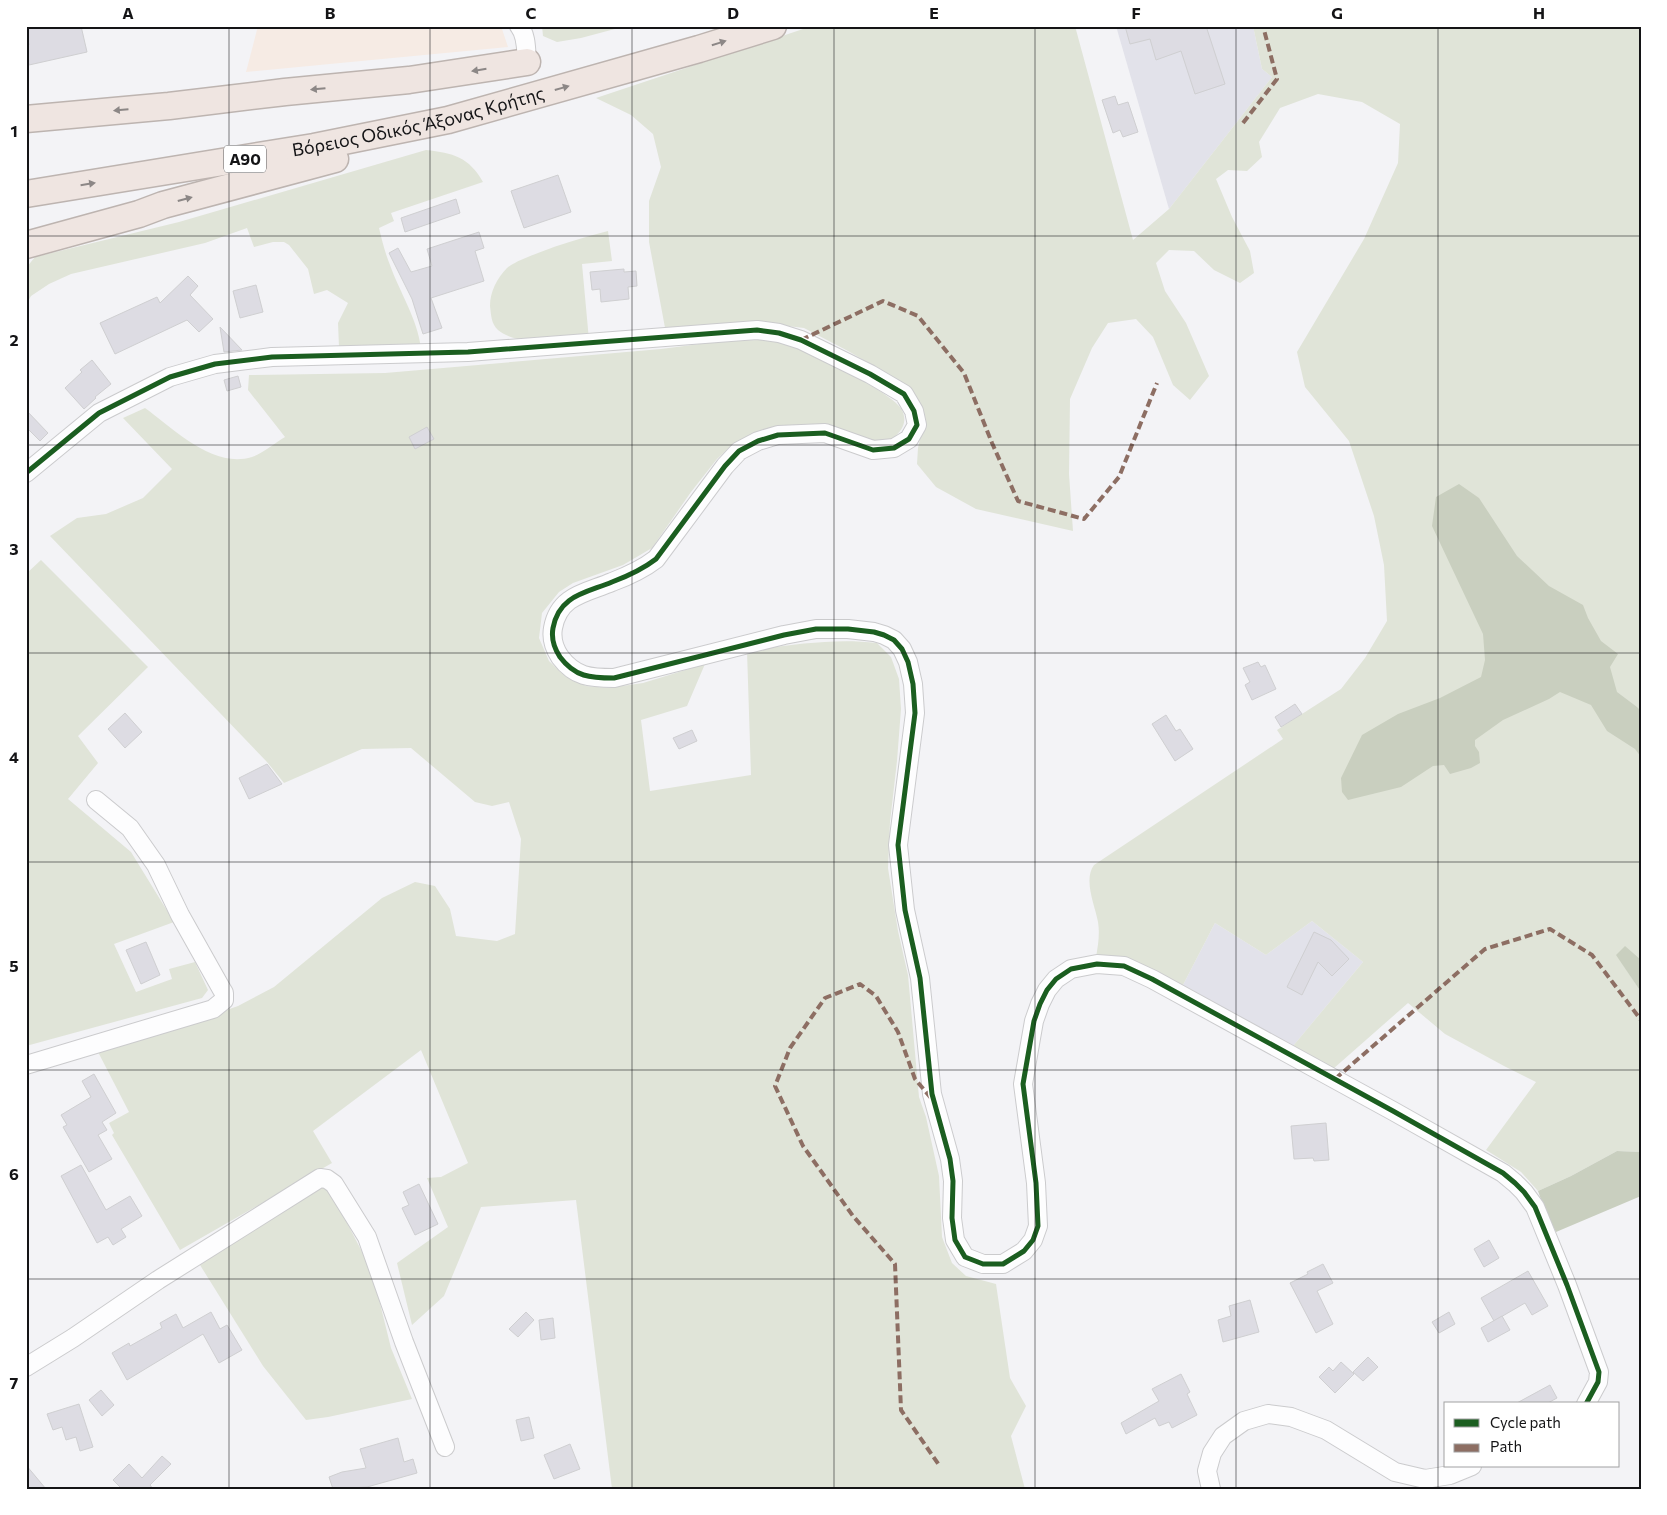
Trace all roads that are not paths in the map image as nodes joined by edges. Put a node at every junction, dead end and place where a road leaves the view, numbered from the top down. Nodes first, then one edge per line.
1 (519, 26) edge
2 (772, 26) edge
3 (527, 62) joint
4 (26, 112) edge
5 (52, 116) junction
6 (26, 119) edge
7 (448, 120) junction
8 (33, 193) edge
9 (61, 236) junction
10 (26, 245) edge
11 (26, 253) edge
12 (26, 473) edge
13 (96, 800) dead end
14 (26, 1065) edge
15 (26, 1367) edge
16 (1587, 1402) edge
17 (445, 1447) dead end
18 (1467, 1468) edge
19 (1211, 1489) edge

1 - 3 street
7 -> 2 highway, Βόρειος Οδικός Άξονας Κρήτης / Α90
3 -> 5 highway
4 - 5 highway
5 - 6 highway
8 -> 7 highway, Βόρειος Οδικός Άξονας Κρήτης / Α90
9 -> 7 highway
9 - 10 highway
9 - 11 highway
12 - 16 street
13 - 14 street
15 - 17 street
18 - 19 street

